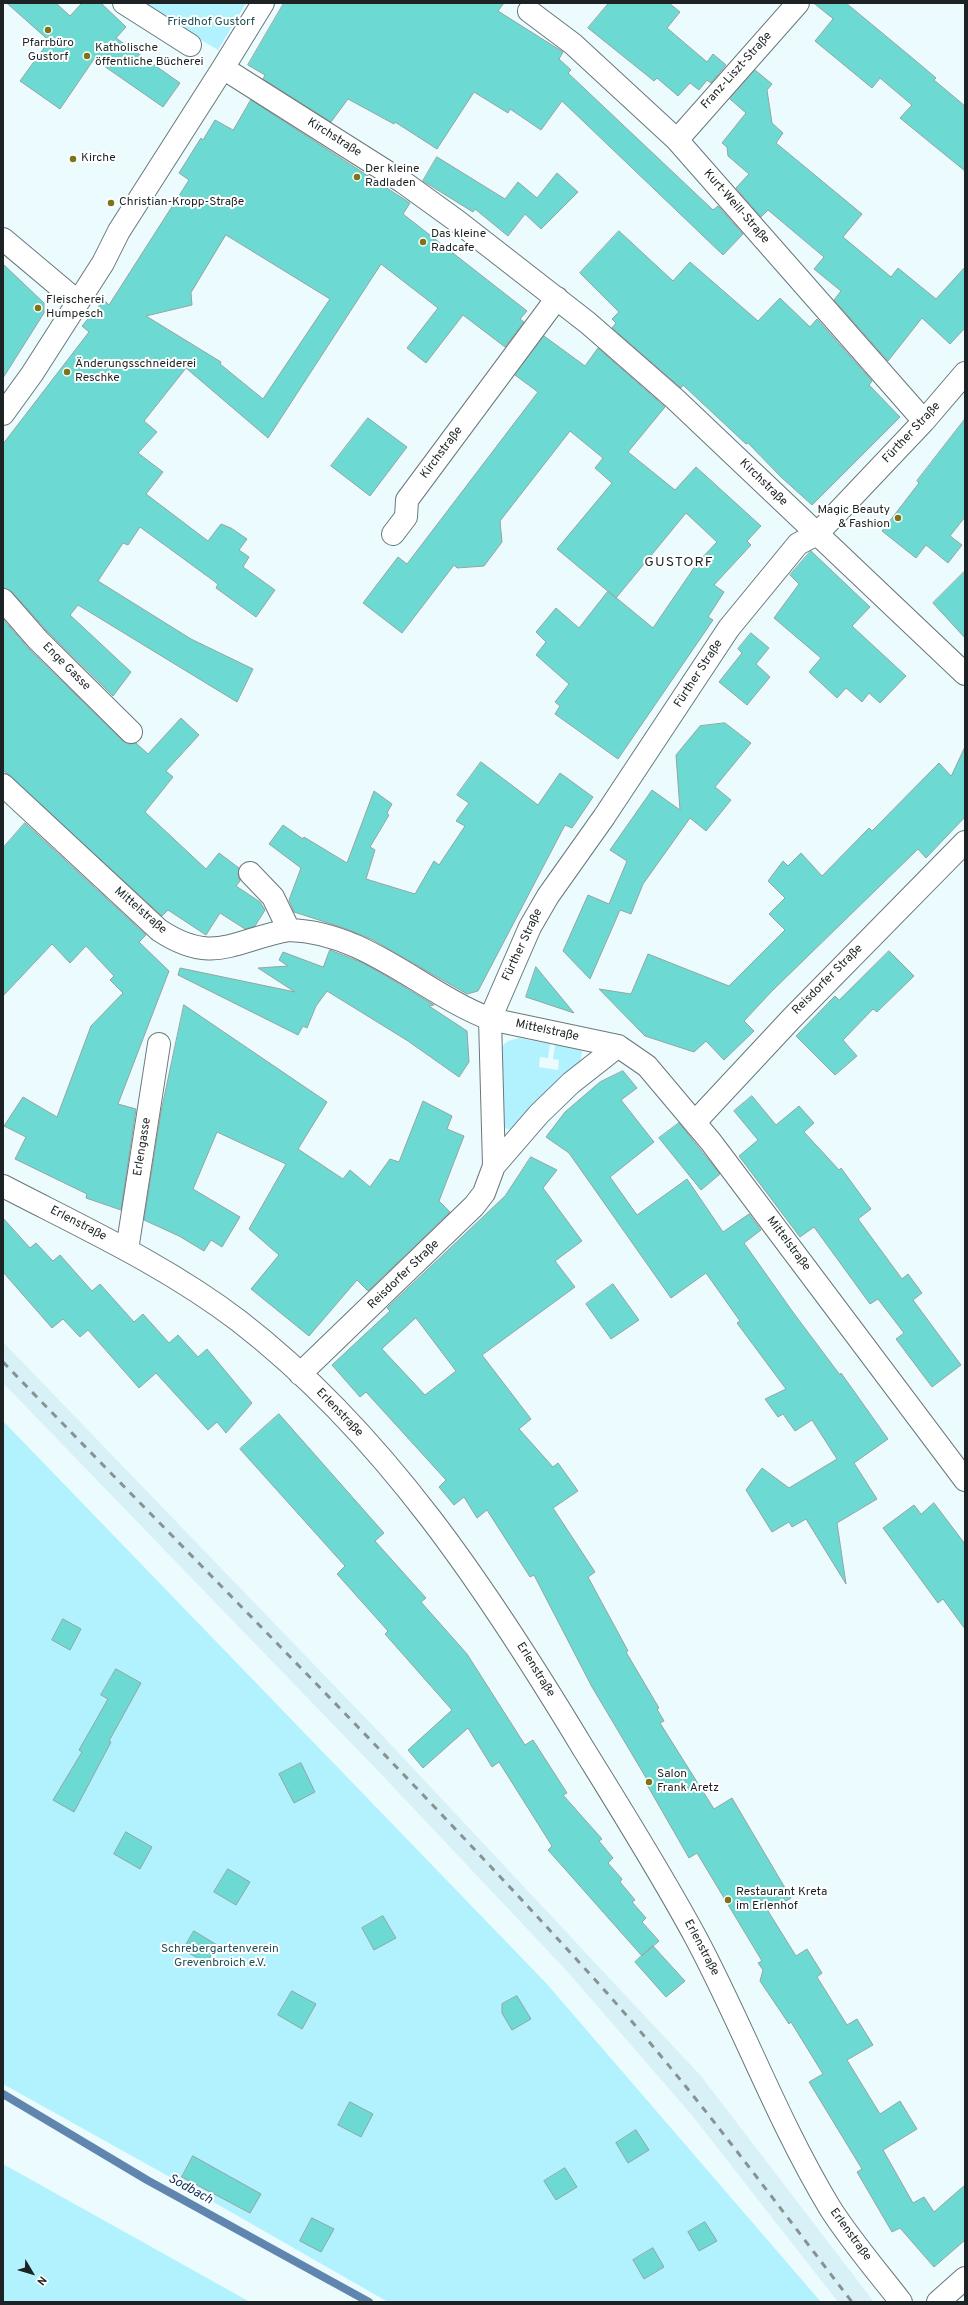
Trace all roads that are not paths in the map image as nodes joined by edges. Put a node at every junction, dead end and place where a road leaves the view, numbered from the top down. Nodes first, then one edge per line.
1 (124, 3) edge
2 (263, 3) edge
3 (798, 3) edge
4 (529, 12) dead end
5 (190, 45) dead end
6 (223, 68) junction
7 (677, 140) junction
8 (3, 239) edge
9 (557, 298) junction
10 (78, 302) junction
11 (965, 373) edge
12 (3, 414) edge
13 (924, 421) junction
14 (394, 534) dead end
15 (817, 534) junction
16 (3, 600) edge
17 (965, 674) edge
18 (131, 732) dead end
19 (3, 785) edge
20 (965, 842) edge
21 (250, 873) dead end
22 (289, 930) junction
23 (490, 1019) junction
24 (159, 1044) dead end
25 (618, 1046) junction
26 (695, 1122) junction
27 (494, 1166) junction
28 (3, 1186) edge
29 (127, 1250) junction
30 (300, 1374) junction
31 (965, 1480) edge
32 (965, 2278) edge
33 (901, 2302) edge
34 (938, 2302) edge

1 - 5 street
2 - 6 street
3 - 7 street, Franz-Liszt-Straße
4 - 7 street, Kurt-Weill-Straße
6 - 9 street, Kirchstraße
6 - 10 street
7 - 13 street, Kurt-Weill-Straße
8 - 10 street
9 - 14 street, Kirchstraße
9 - 15 street, Kirchstraße
10 - 12 street
11 - 13 street, Fürther Straße
13 - 15 street, Fürther Straße
15 - 17 street, Kirchstraße
15 - 23 street, Fürther Straße
16 - 18 street, Enge Gasse
19 - 22 street, Mittelstraße
20 - 26 street, Reisdorfer Straße
21 - 22 street
22 - 23 street, Mittelstraße
23 - 25 street, Mittelstraße
23 - 27 street, Reisdorfer Straße
24 - 29 street, Erlengasse
25 - 26 street, Mittelstraße
25 - 27 street, Reisdorfer Straße
26 - 31 street, Mittelstraße
27 - 30 street, Reisdorfer Straße
28 - 29 street, Erlenstraße
29 - 30 street, Erlenstraße
30 - 33 street, Erlenstraße
32 - 34 street

